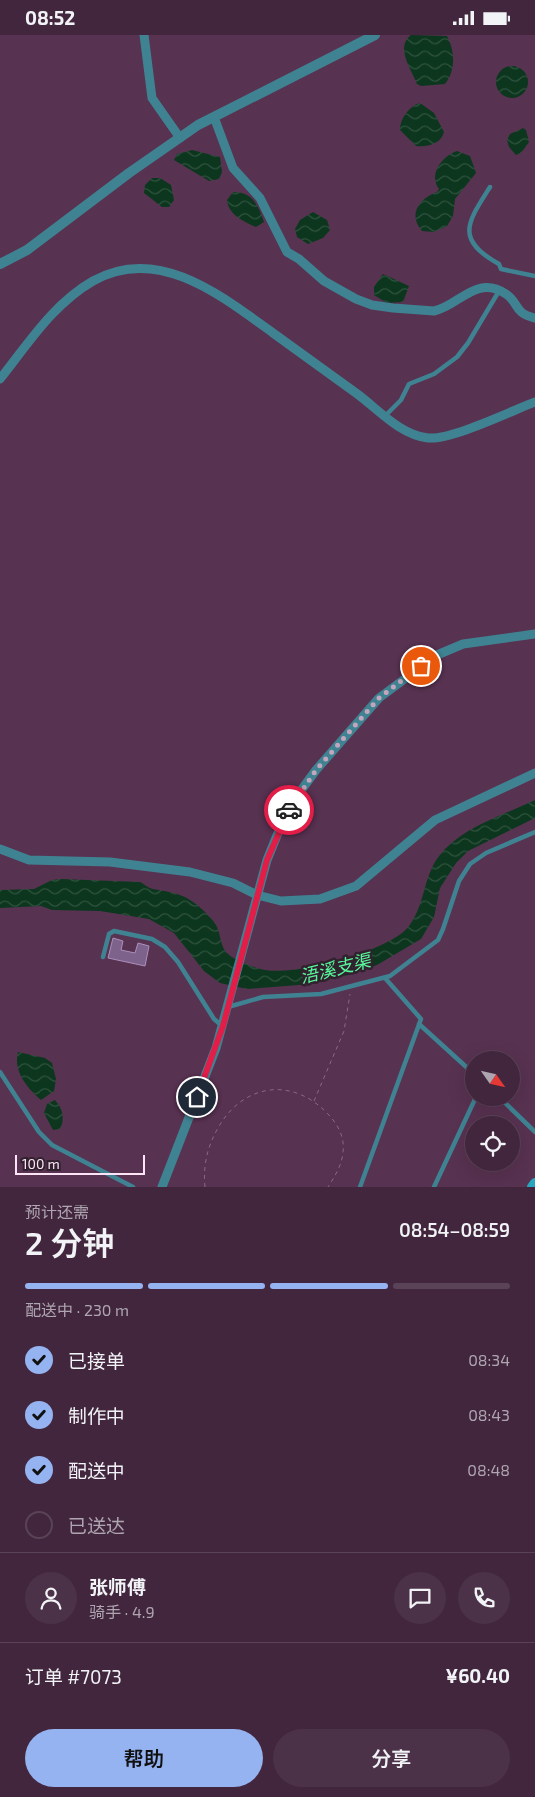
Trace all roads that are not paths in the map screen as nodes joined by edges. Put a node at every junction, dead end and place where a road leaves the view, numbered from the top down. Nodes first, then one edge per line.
1 (144, 35) edge
2 (375, 35) edge
3 (214, 117) junction
4 (180, 137) junction
5 (490, 187) dead end
6 (0, 265) edge
7 (535, 276) edge
8 (499, 291) junction
9 (535, 318) edge
10 (0, 379) edge
11 (535, 402) edge
12 (386, 416) junction
13 (535, 634) edge
14 (535, 773) edge
15 (535, 832) edge
16 (0, 849) edge
17 (257, 895) junction
18 (103, 957) dead end
19 (385, 977) junction
20 (228, 1005) junction
21 (419, 1024) junction
22 (223, 1026) junction
23 (465, 1066) edge
24 (0, 1072) edge
25 (472, 1106) edge
26 (509, 1106) edge
27 (535, 1131) edge
28 (535, 1183) edge
29 (133, 1187) edge
30 (162, 1187) edge
31 (360, 1187) edge
32 (434, 1187) edge
33 (532, 1187) edge

1 - 4 street
2 - 3 street
3 - 4 street
3 - 8 street
4 - 6 street
5 - 7 lane
8 - 9 street
8 - 12 lane
10 - 12 street
11 - 12 street
13 - 17 street
14 - 17 street
15 - 19 lane
16 - 17 street
17 - 20 street
18 - 22 lane
19 - 20 lane
19 - 21 lane
20 - 22 street
21 - 23 lane
21 - 31 lane
22 - 30 street
24 - 29 lane
25 - 32 lane
26 - 27 lane
28 - 33 main road

